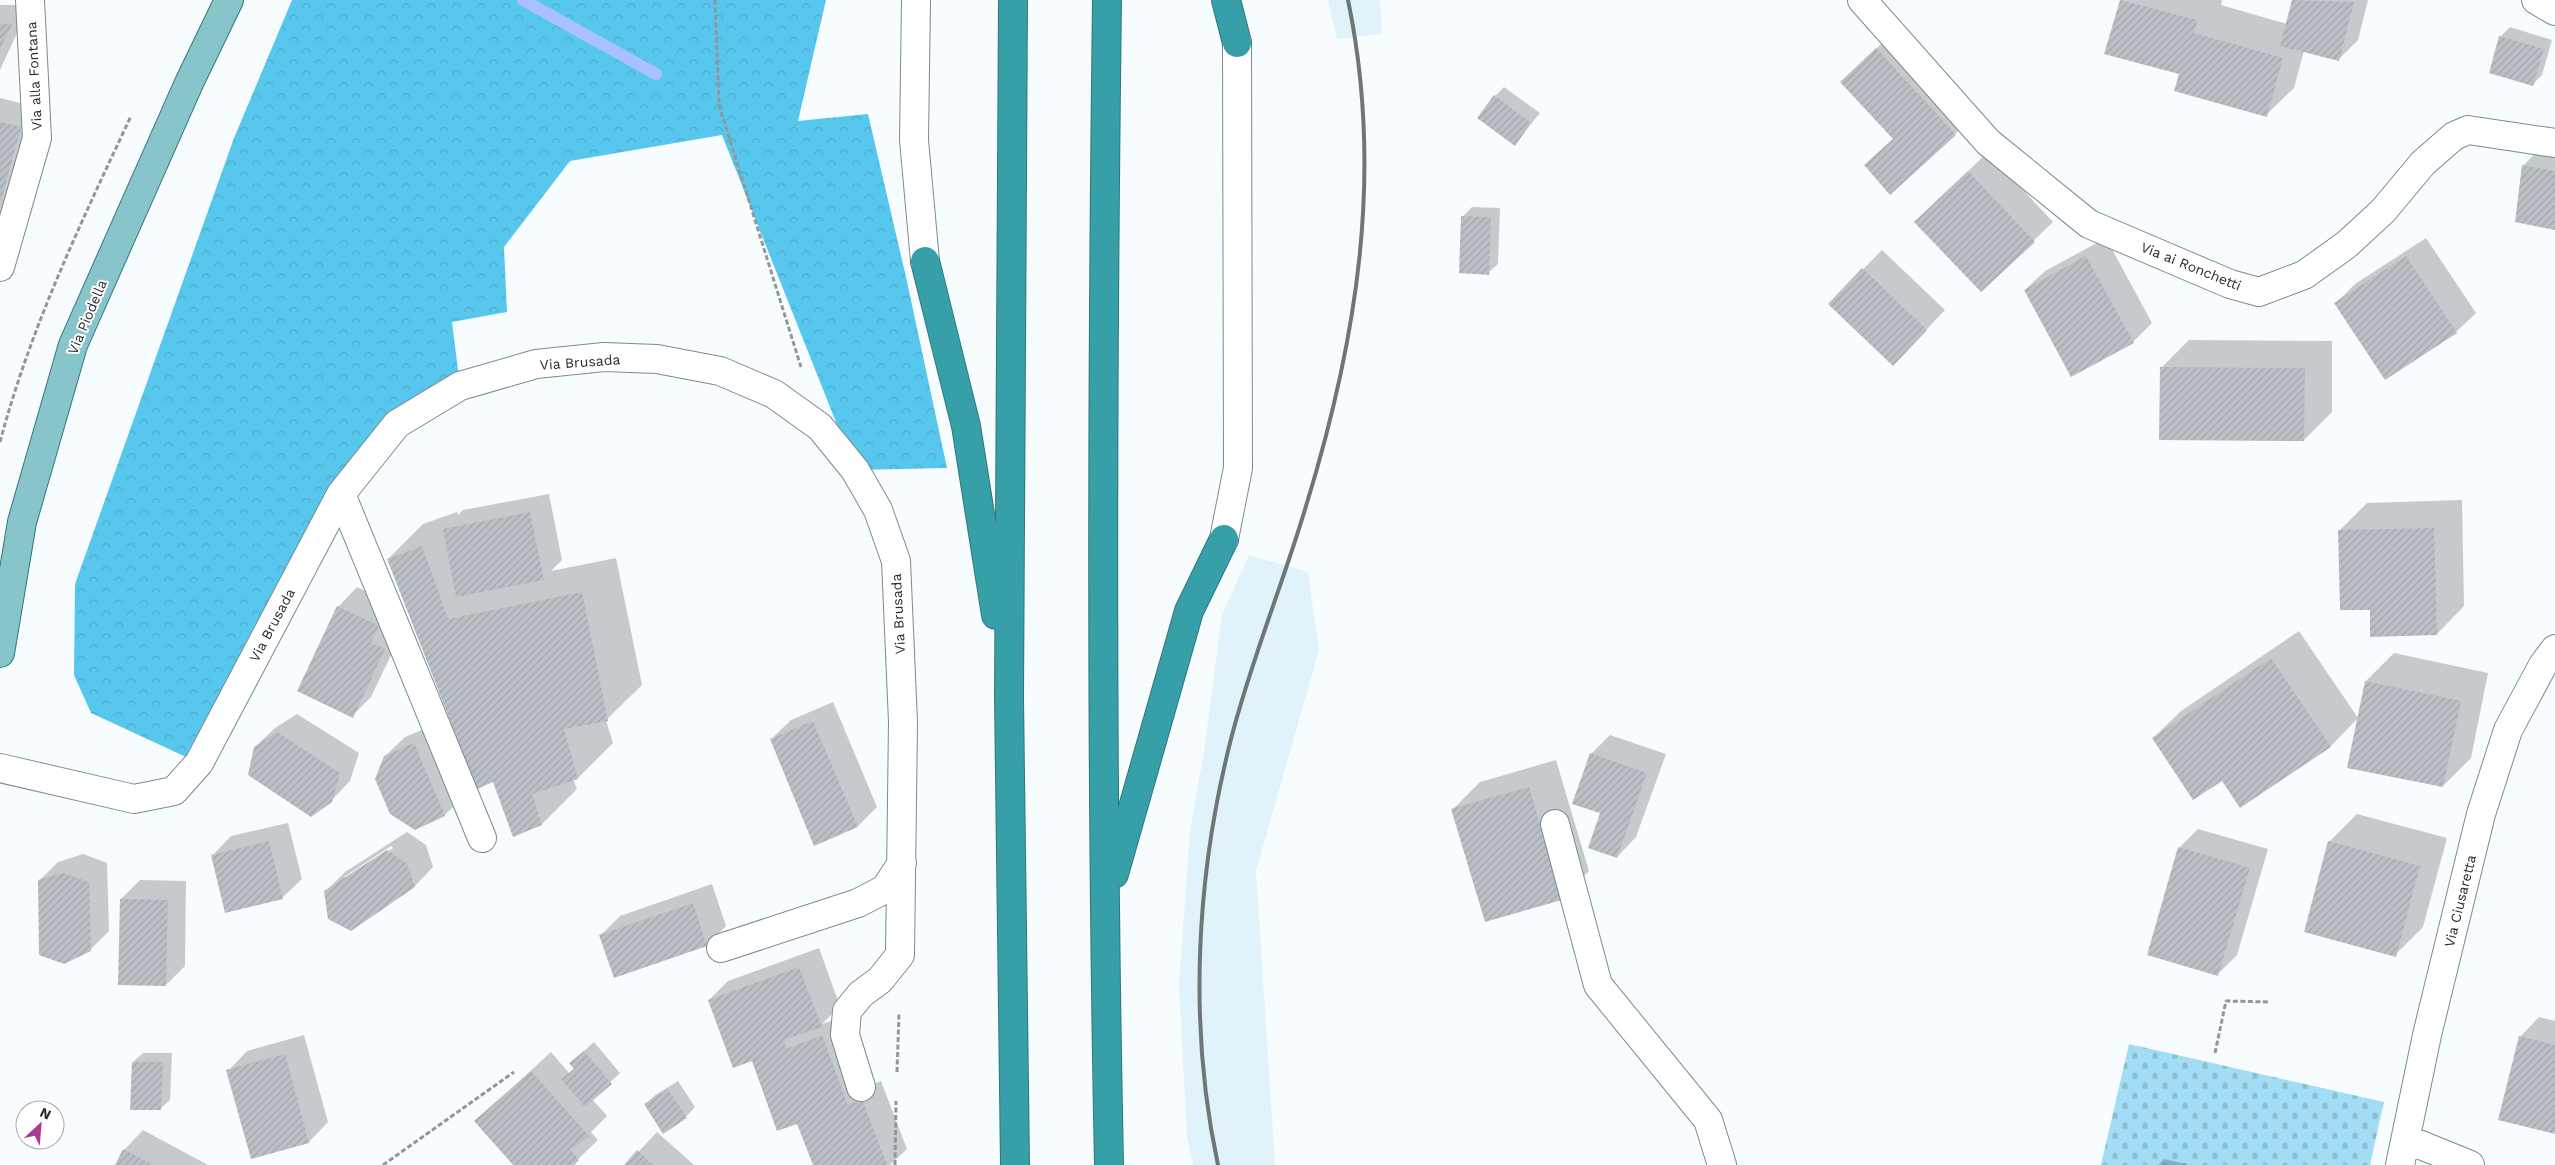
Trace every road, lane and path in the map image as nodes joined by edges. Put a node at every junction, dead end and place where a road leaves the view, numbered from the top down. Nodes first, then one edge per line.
1 (30, 0) edge
2 (229, 0) edge
3 (715, 0) edge
4 (916, 0) edge
5 (1013, 0) edge
6 (1107, 0) edge
7 (1226, 0) edge
8 (1862, 0) edge
9 (2536, 0) edge
10 (2555, 11) edge
11 (1238, 43) joint
12 (2555, 142) edge
13 (924, 261) joint
14 (0, 267) edge
15 (802, 370) dead end
16 (341, 494) junction
17 (1224, 539) joint
18 (2555, 650) edge
19 (0, 653) edge
20 (1009, 697) junction
21 (0, 768) edge
22 (1555, 824) dead end
23 (482, 838) dead end
24 (902, 863) junction
25 (1105, 908) junction
26 (721, 948) dead end
27 (900, 955) junction
28 (2270, 1002) dead end
29 (2215, 1054) dead end
30 (514, 1072) dead end
31 (897, 1079) dead end
32 (861, 1088) dead end
33 (896, 1098) dead end
34 (2403, 1152) edge
35 (383, 1165) edge
36 (895, 1165) edge
37 (1016, 1165) edge
38 (1108, 1165) edge
39 (1722, 1165) edge
40 (2470, 1165) edge

1 - 14 street, Via alla Fontana
2 - 19 main road, Via Piodella
3 - 15 path
4 - 13 street
5 - 20 highway
6 - 25 highway
7 - 11 highway
8 - 12 street, Via ai Ronchetti
9 - 10 street
11 - 17 street
13 - 20 highway
16 - 21 street, Via Brusada
16 - 23 street
16 - 24 street, Via Brusada
17 - 25 highway
18 - 34 street, Via Ciusaretta
20 - 37 highway
22 - 39 street
24 - 26 street
24 - 27 street, Via Brusada
25 - 38 highway
27 - 31 path
27 - 32 street
28 - 29 path
30 - 35 path
33 - 36 path
34 - 40 street

